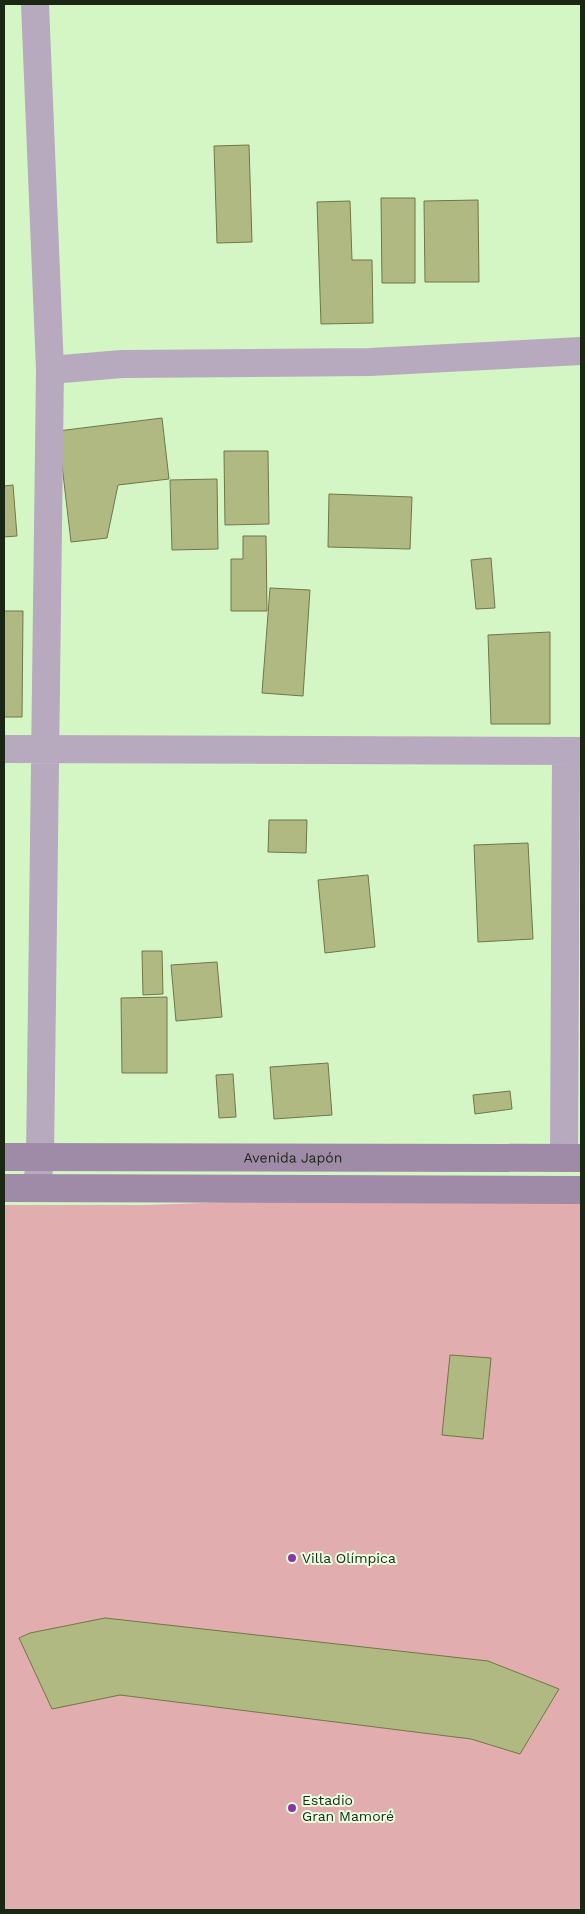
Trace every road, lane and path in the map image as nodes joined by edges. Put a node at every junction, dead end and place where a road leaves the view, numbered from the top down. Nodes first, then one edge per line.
1 (36, 4) edge
2 (581, 351) edge
3 (50, 370) junction
4 (4, 749) edge
5 (46, 750) junction
6 (574, 751) edge
7 (4, 1157) edge
8 (40, 1157) junction
9 (572, 1158) edge
10 (4, 1188) edge
11 (37, 1188) junction
12 (581, 1190) edge

1 - 3 street
2 - 3 street
3 - 5 street
4 - 5 street
5 - 6 street
5 - 8 street
6 - 9 street
7 - 8 street, Avenida Japón
8 - 9 street, Avenida Japón
8 - 11 street
10 - 11 street
11 - 12 street

